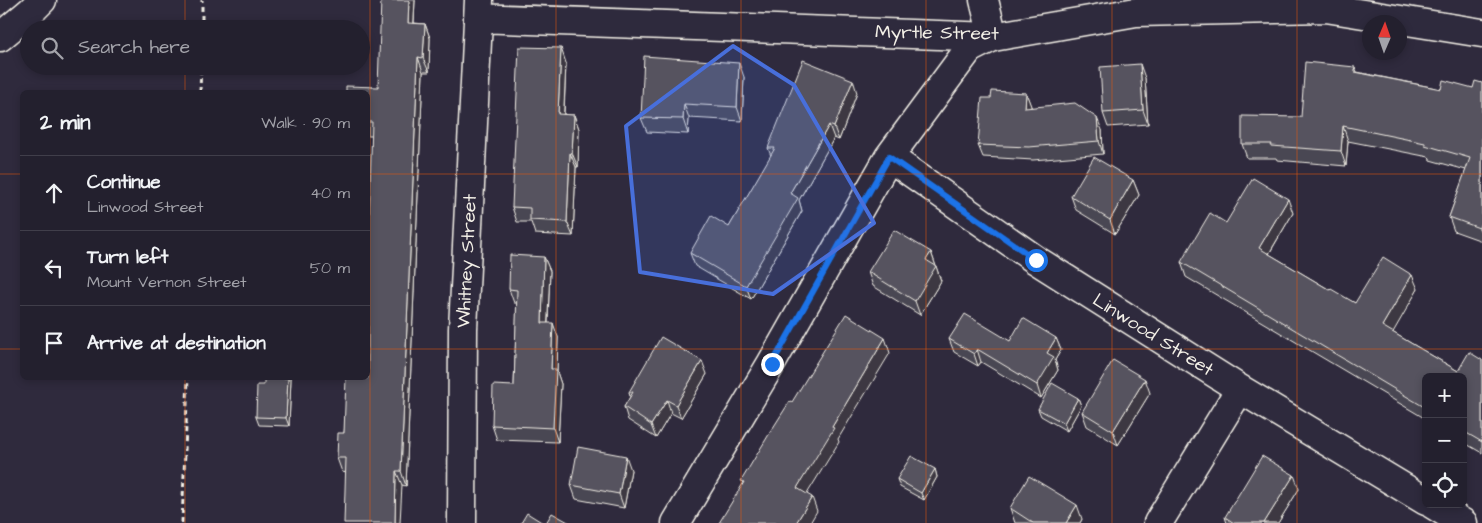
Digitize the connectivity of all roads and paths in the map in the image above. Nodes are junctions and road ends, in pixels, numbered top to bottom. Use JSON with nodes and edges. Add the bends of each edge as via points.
{"nodes":[{"id":1,"x":42,"y":0,"type":"edge"},
{"id":2,"x":202,"y":0,"type":"edge"},
{"id":3,"x":984,"y":0,"type":"edge"},
{"id":4,"x":478,"y":9,"type":"edge"},
{"id":5,"x":20,"y":20,"type":"edge"},
{"id":6,"x":20,"y":20,"type":"edge"},
{"id":7,"x":202,"y":20,"type":"edge"},
{"id":8,"x":1482,"y":33,"type":"edge"},
{"id":9,"x":0,"y":37,"type":"edge"},
{"id":10,"x":993,"y":37,"type":"junction"},
{"id":11,"x":201,"y":75,"type":"edge"},
{"id":12,"x":200,"y":90,"type":"edge"},
{"id":13,"x":889,"y":157,"type":"junction"},
{"id":14,"x":188,"y":380,"type":"edge"},
{"id":15,"x":1240,"y":389,"type":"junction"},
{"id":16,"x":1422,"y":499,"type":"edge"},
{"id":17,"x":1439,"y":508,"type":"edge"},
{"id":18,"x":182,"y":523,"type":"edge"},
{"id":19,"x":462,"y":523,"type":"edge"},
{"id":20,"x":676,"y":523,"type":"edge"},
{"id":21,"x":1158,"y":523,"type":"edge"},
{"id":22,"x":1463,"y":523,"type":"edge"}],
"edges":[{"from":1,"to":6,"type":"street"},
{"from":2,"to":7,"type":"path"},
{"from":3,"to":10,"type":"street"},
{"from":4,"to":10,"type":"street","name":"Myrtle Street"},
{"from":4,"to":19,"type":"street","name":"Whitney Street","via":[[464,329]]},
{"from":5,"to":9,"type":"street"},
{"from":8,"to":10,"type":"street","name":"Myrtle Street","via":[[1326,8],[1136,12]]},
{"from":10,"to":13,"type":"street","via":[[969,49]]},
{"from":11,"to":12,"type":"path"},
{"from":13,"to":15,"type":"street","name":"Linwood Street","via":[[1036,260]]},
{"from":13,"to":20,"type":"street","via":[[772,364]]},
{"from":14,"to":18,"type":"path"},
{"from":15,"to":16,"type":"street","name":"Linwood Street"},
{"from":15,"to":21,"type":"street"},
{"from":17,"to":22,"type":"street"}]}
